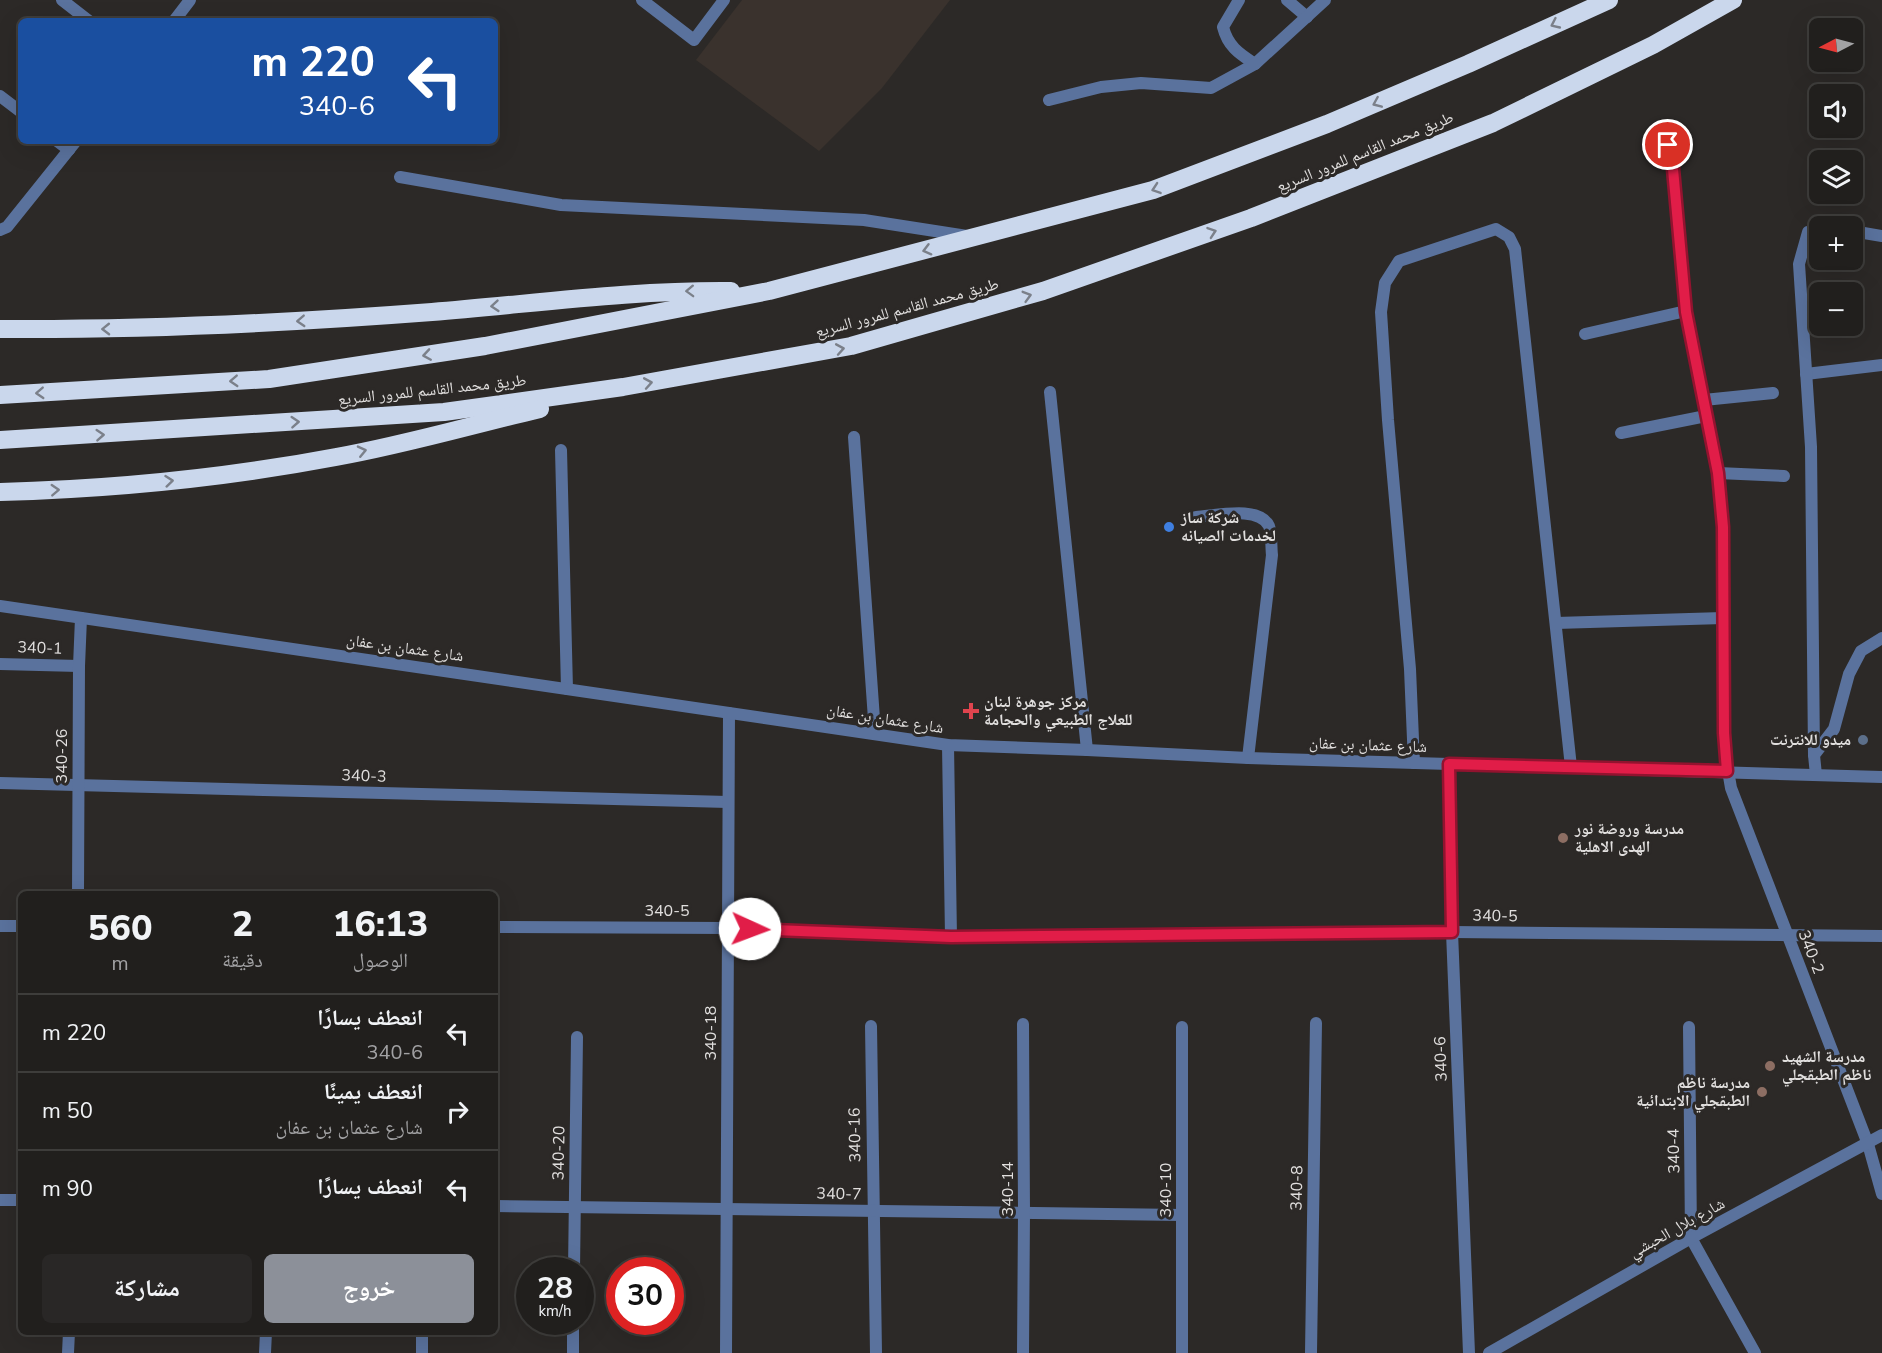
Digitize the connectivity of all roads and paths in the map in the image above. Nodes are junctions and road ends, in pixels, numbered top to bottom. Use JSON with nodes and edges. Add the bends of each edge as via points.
{"nodes":[{"id":1,"x":62,"y":0,"type":"edge"},
{"id":2,"x":189,"y":0,"type":"edge"},
{"id":3,"x":642,"y":0,"type":"edge"},
{"id":4,"x":724,"y":0,"type":"edge"},
{"id":5,"x":1239,"y":0,"type":"edge"},
{"id":6,"x":1287,"y":0,"type":"edge"},
{"id":7,"x":1325,"y":0,"type":"edge"},
{"id":8,"x":1608,"y":0,"type":"edge"},
{"id":9,"x":1733,"y":0,"type":"edge"},
{"id":10,"x":1307,"y":17,"type":"junction"},
{"id":11,"x":85,"y":18,"type":"edge"},
{"id":12,"x":176,"y":18,"type":"edge"},
{"id":13,"x":1256,"y":64,"type":"junction"},
{"id":14,"x":0,"y":96,"type":"edge"},
{"id":15,"x":1049,"y":100,"type":"dead end"},
{"id":16,"x":18,"y":110,"type":"edge"},
{"id":17,"x":1663,"y":132,"type":"dead end"},
{"id":18,"x":72,"y":145,"type":"edge"},
{"id":19,"x":400,"y":177,"type":"dead end"},
{"id":20,"x":0,"y":230,"type":"edge"},
{"id":21,"x":1809,"y":232,"type":"edge"},
{"id":22,"x":1863,"y":233,"type":"edge"},
{"id":23,"x":1882,"y":236,"type":"edge"},
{"id":24,"x":977,"y":237,"type":"junction"},
{"id":25,"x":769,"y":291,"type":"junction"},
{"id":26,"x":1686,"y":312,"type":"junction"},
{"id":27,"x":0,"y":329,"type":"edge"},
{"id":28,"x":1585,"y":334,"type":"dead end"},
{"id":29,"x":1882,"y":365,"type":"edge"},
{"id":30,"x":1806,"y":374,"type":"junction"},
{"id":31,"x":623,"y":387,"type":"junction"},
{"id":32,"x":1050,"y":392,"type":"dead end"},
{"id":33,"x":1773,"y":393,"type":"dead end"},
{"id":34,"x":0,"y":395,"type":"edge"},
{"id":35,"x":1704,"y":400,"type":"junction"},
{"id":36,"x":1706,"y":416,"type":"junction"},
{"id":37,"x":1621,"y":433,"type":"dead end"},
{"id":38,"x":854,"y":437,"type":"dead end"},
{"id":39,"x":0,"y":440,"type":"edge"},
{"id":40,"x":561,"y":450,"type":"dead end"},
{"id":41,"x":1718,"y":473,"type":"junction"},
{"id":42,"x":1784,"y":476,"type":"dead end"},
{"id":43,"x":0,"y":492,"type":"edge"},
{"id":44,"x":1196,"y":517,"type":"dead end"},
{"id":45,"x":0,"y":606,"type":"edge"},
{"id":46,"x":81,"y":618,"type":"junction"},
{"id":47,"x":1723,"y":618,"type":"junction"},
{"id":48,"x":1556,"y":623,"type":"junction"},
{"id":49,"x":1882,"y":638,"type":"edge"},
{"id":50,"x":0,"y":664,"type":"edge"},
{"id":51,"x":79,"y":666,"type":"junction"},
{"id":52,"x":567,"y":689,"type":"junction"},
{"id":53,"x":729,"y":713,"type":"junction"},
{"id":54,"x":875,"y":733,"type":"junction"},
{"id":55,"x":948,"y":745,"type":"junction"},
{"id":56,"x":1087,"y":750,"type":"junction"},
{"id":57,"x":1814,"y":755,"type":"junction"},
{"id":58,"x":1248,"y":758,"type":"junction"},
{"id":59,"x":1414,"y":763,"type":"junction"},
{"id":60,"x":1449,"y":764,"type":"junction"},
{"id":61,"x":1571,"y":767,"type":"junction"},
{"id":62,"x":1727,"y":771,"type":"junction"},
{"id":63,"x":1816,"y":775,"type":"junction"},
{"id":64,"x":1882,"y":777,"type":"edge"},
{"id":65,"x":0,"y":783,"type":"edge"},
{"id":66,"x":79,"y":785,"type":"junction"},
{"id":67,"x":728,"y":802,"type":"junction"},
{"id":68,"x":78,"y":891,"type":"edge"},
{"id":69,"x":0,"y":926,"type":"edge"},
{"id":70,"x":18,"y":926,"type":"edge"},
{"id":71,"x":498,"y":927,"type":"edge"},
{"id":72,"x":728,"y":928,"type":"junction"},
{"id":73,"x":1452,"y":932,"type":"junction"},
{"id":74,"x":1787,"y":935,"type":"junction"},
{"id":75,"x":1882,"y":936,"type":"edge"},
{"id":76,"x":951,"y":937,"type":"junction"},
{"id":77,"x":1316,"y":1023,"type":"dead end"},
{"id":78,"x":1023,"y":1024,"type":"dead end"},
{"id":79,"x":871,"y":1026,"type":"dead end"},
{"id":80,"x":1182,"y":1026,"type":"dead end"},
{"id":81,"x":1689,"y":1027,"type":"dead end"},
{"id":82,"x":577,"y":1037,"type":"dead end"},
{"id":83,"x":1882,"y":1135,"type":"edge"},
{"id":84,"x":1868,"y":1144,"type":"junction"},
{"id":85,"x":1882,"y":1194,"type":"edge"},
{"id":86,"x":0,"y":1200,"type":"edge"},
{"id":87,"x":18,"y":1200,"type":"edge"},
{"id":88,"x":498,"y":1206,"type":"edge"},
{"id":89,"x":575,"y":1207,"type":"junction"},
{"id":90,"x":726,"y":1209,"type":"junction"},
{"id":91,"x":873,"y":1211,"type":"junction"},
{"id":92,"x":1024,"y":1213,"type":"junction"},
{"id":93,"x":1182,"y":1215,"type":"junction"},
{"id":94,"x":1691,"y":1238,"type":"junction"},
{"id":95,"x":574,"y":1257,"type":"edge"},
{"id":96,"x":69,"y":1335,"type":"edge"},
{"id":97,"x":266,"y":1335,"type":"edge"},
{"id":98,"x":422,"y":1335,"type":"edge"},
{"id":99,"x":573,"y":1335,"type":"edge"},
{"id":100,"x":68,"y":1353,"type":"edge"},
{"id":101,"x":264,"y":1353,"type":"edge"},
{"id":102,"x":422,"y":1353,"type":"edge"},
{"id":103,"x":573,"y":1353,"type":"edge"},
{"id":104,"x":726,"y":1353,"type":"edge"},
{"id":105,"x":876,"y":1353,"type":"edge"},
{"id":106,"x":1023,"y":1353,"type":"edge"},
{"id":107,"x":1182,"y":1353,"type":"edge"},
{"id":108,"x":1311,"y":1353,"type":"edge"},
{"id":109,"x":1469,"y":1353,"type":"edge"},
{"id":110,"x":1489,"y":1353,"type":"edge"},
{"id":111,"x":1755,"y":1353,"type":"edge"}],
"edges":[{"from":1,"to":11,"type":"street"},
{"from":2,"to":12,"type":"street"},
{"from":3,"to":4,"type":"street","via":[[694,40]]},
{"from":5,"to":13,"type":"street","via":[[1223,27],[1225,36],[1233,49]]},
{"from":6,"to":10,"type":"street"},
{"from":7,"to":10,"type":"street"},
{"from":8,"to":24,"type":"highway","name":"طريق محمد القاسم للمرور السريع","one_way":true,"via":[[1327,124],[1153,190]]},
{"from":31,"to":9,"type":"highway","name":"طريق محمد القاسم للمرور السريع","one_way":true,"via":[[851,346],[1043,291],[1131,261],[1493,123],[1653,45]]},
{"from":10,"to":13,"type":"street"},
{"from":13,"to":15,"type":"street","via":[[1211,88],[1141,83],[1101,87]]},
{"from":14,"to":16,"type":"street"},
{"from":17,"to":26,"type":"street","name":"340-2","via":[[1672,158]]},
{"from":18,"to":20,"type":"street","via":[[7,227]]},
{"from":19,"to":24,"type":"street","via":[[561,205],[864,220]]},
{"from":21,"to":30,"type":"street","via":[[1799,264]]},
{"from":22,"to":23,"type":"street"},
{"from":24,"to":25,"type":"highway","name":"طريق محمد القاسم للمرور السريع","one_way":true},
{"from":25,"to":27,"type":"highway","one_way":true,"via":[[653,292],[421,313],[223,325]]},
{"from":25,"to":34,"type":"highway","name":"طريق محمد القاسم للمرور السريع","one_way":true,"via":[[485,346],[269,379]]},
{"from":26,"to":28,"type":"street"},
{"from":26,"to":35,"type":"street","name":"340-2"},
{"from":29,"to":30,"type":"street"},
{"from":30,"to":57,"type":"street","via":[[1811,447]]},
{"from":39,"to":31,"type":"highway","name":"طريق محمد القاسم للمرور السريع","one_way":true,"via":[[444,412]]},
{"from":43,"to":31,"type":"highway","one_way":true,"via":[[111,487],[338,457]]},
{"from":32,"to":56,"type":"street"},
{"from":33,"to":35,"type":"street"},
{"from":35,"to":36,"type":"street","name":"340-2"},
{"from":36,"to":37,"type":"street"},
{"from":36,"to":41,"type":"street","name":"340-2"},
{"from":38,"to":54,"type":"street"},
{"from":40,"to":52,"type":"street"},
{"from":41,"to":42,"type":"street"},
{"from":41,"to":47,"type":"street","name":"340-2","via":[[1723,527]]},
{"from":44,"to":58,"type":"street","via":[[1251,513],[1263,518],[1270,527],[1272,555]]},
{"from":45,"to":46,"type":"street","name":"شارع عثمان بن عفان"},
{"from":46,"to":51,"type":"street","name":"340-26"},
{"from":46,"to":52,"type":"street","name":"شارع عثمان بن عفان"},
{"from":47,"to":48,"type":"street"},
{"from":47,"to":62,"type":"street","name":"340-2"},
{"from":48,"to":59,"type":"street","via":[[1515,249],[1509,237],[1496,229],[1399,261],[1385,283],[1381,312]]},
{"from":48,"to":61,"type":"street"},
{"from":49,"to":57,"type":"street","via":[[1861,651],[1849,674],[1834,729]]},
{"from":50,"to":51,"type":"street","name":"340-1"},
{"from":51,"to":66,"type":"street","name":"340-26"},
{"from":52,"to":53,"type":"street","name":"شارع عثمان بن عفان"},
{"from":53,"to":54,"type":"street","name":"شارع عثمان بن عفان"},
{"from":53,"to":67,"type":"street","name":"340-18"},
{"from":54,"to":55,"type":"street","name":"شارع عثمان بن عفان"},
{"from":55,"to":56,"type":"street","name":"شارع عثمان بن عفان"},
{"from":55,"to":76,"type":"street"},
{"from":56,"to":58,"type":"street","name":"شارع عثمان بن عفان"},
{"from":57,"to":63,"type":"street"},
{"from":58,"to":59,"type":"street","name":"شارع عثمان بن عفان"},
{"from":59,"to":60,"type":"street","name":"شارع عثمان بن عفان"},
{"from":60,"to":61,"type":"street","name":"شارع عثمان بن عفان"},
{"from":60,"to":73,"type":"street","name":"340-6"},
{"from":61,"to":62,"type":"street","name":"شارع عثمان بن عفان"},
{"from":62,"to":63,"type":"street","name":"شارع عثمان بن عفان"},
{"from":62,"to":74,"type":"street","name":"340-2"},
{"from":63,"to":64,"type":"street","name":"شارع عثمان بن عفان"},
{"from":65,"to":66,"type":"street","name":"340-3"},
{"from":66,"to":67,"type":"street","name":"340-3"},
{"from":66,"to":68,"type":"street","name":"340-26"},
{"from":67,"to":72,"type":"street","name":"340-18"},
{"from":69,"to":70,"type":"street"},
{"from":71,"to":72,"type":"street","name":"340-5"},
{"from":72,"to":76,"type":"street","name":"340-5"},
{"from":72,"to":90,"type":"street","name":"340-18"},
{"from":73,"to":74,"type":"street","name":"340-5"},
{"from":73,"to":76,"type":"street","name":"340-5"},
{"from":73,"to":109,"type":"street","name":"340-6"},
{"from":74,"to":75,"type":"street","name":"340-5"},
{"from":74,"to":84,"type":"street","name":"340-2"},
{"from":77,"to":108,"type":"street","name":"340-8"},
{"from":78,"to":92,"type":"street","name":"340-14"},
{"from":79,"to":91,"type":"street","name":"340-16"},
{"from":80,"to":93,"type":"street","name":"340-10"},
{"from":81,"to":94,"type":"street","name":"340-4"},
{"from":82,"to":89,"type":"street","name":"340-20"},
{"from":83,"to":84,"type":"street","name":"شارع بلال الحبشي"},
{"from":84,"to":85,"type":"street","name":"340-2"},
{"from":84,"to":94,"type":"street","name":"شارع بلال الحبشي"},
{"from":86,"to":87,"type":"street"},
{"from":88,"to":89,"type":"street","name":"340-7"},
{"from":89,"to":90,"type":"street","name":"340-7"},
{"from":89,"to":95,"type":"street","name":"340-20"},
{"from":90,"to":91,"type":"street","name":"340-7"},
{"from":90,"to":104,"type":"street","name":"340-18"},
{"from":91,"to":92,"type":"street","name":"340-7"},
{"from":91,"to":105,"type":"street","name":"340-16"},
{"from":92,"to":93,"type":"street","name":"340-7"},
{"from":92,"to":106,"type":"street","name":"340-14"},
{"from":93,"to":107,"type":"street","name":"340-10"},
{"from":94,"to":110,"type":"street","name":"شارع بلال الحبشي"},
{"from":94,"to":111,"type":"street"},
{"from":96,"to":100,"type":"street"},
{"from":97,"to":101,"type":"street"},
{"from":98,"to":102,"type":"street"},
{"from":99,"to":103,"type":"street"}]}
